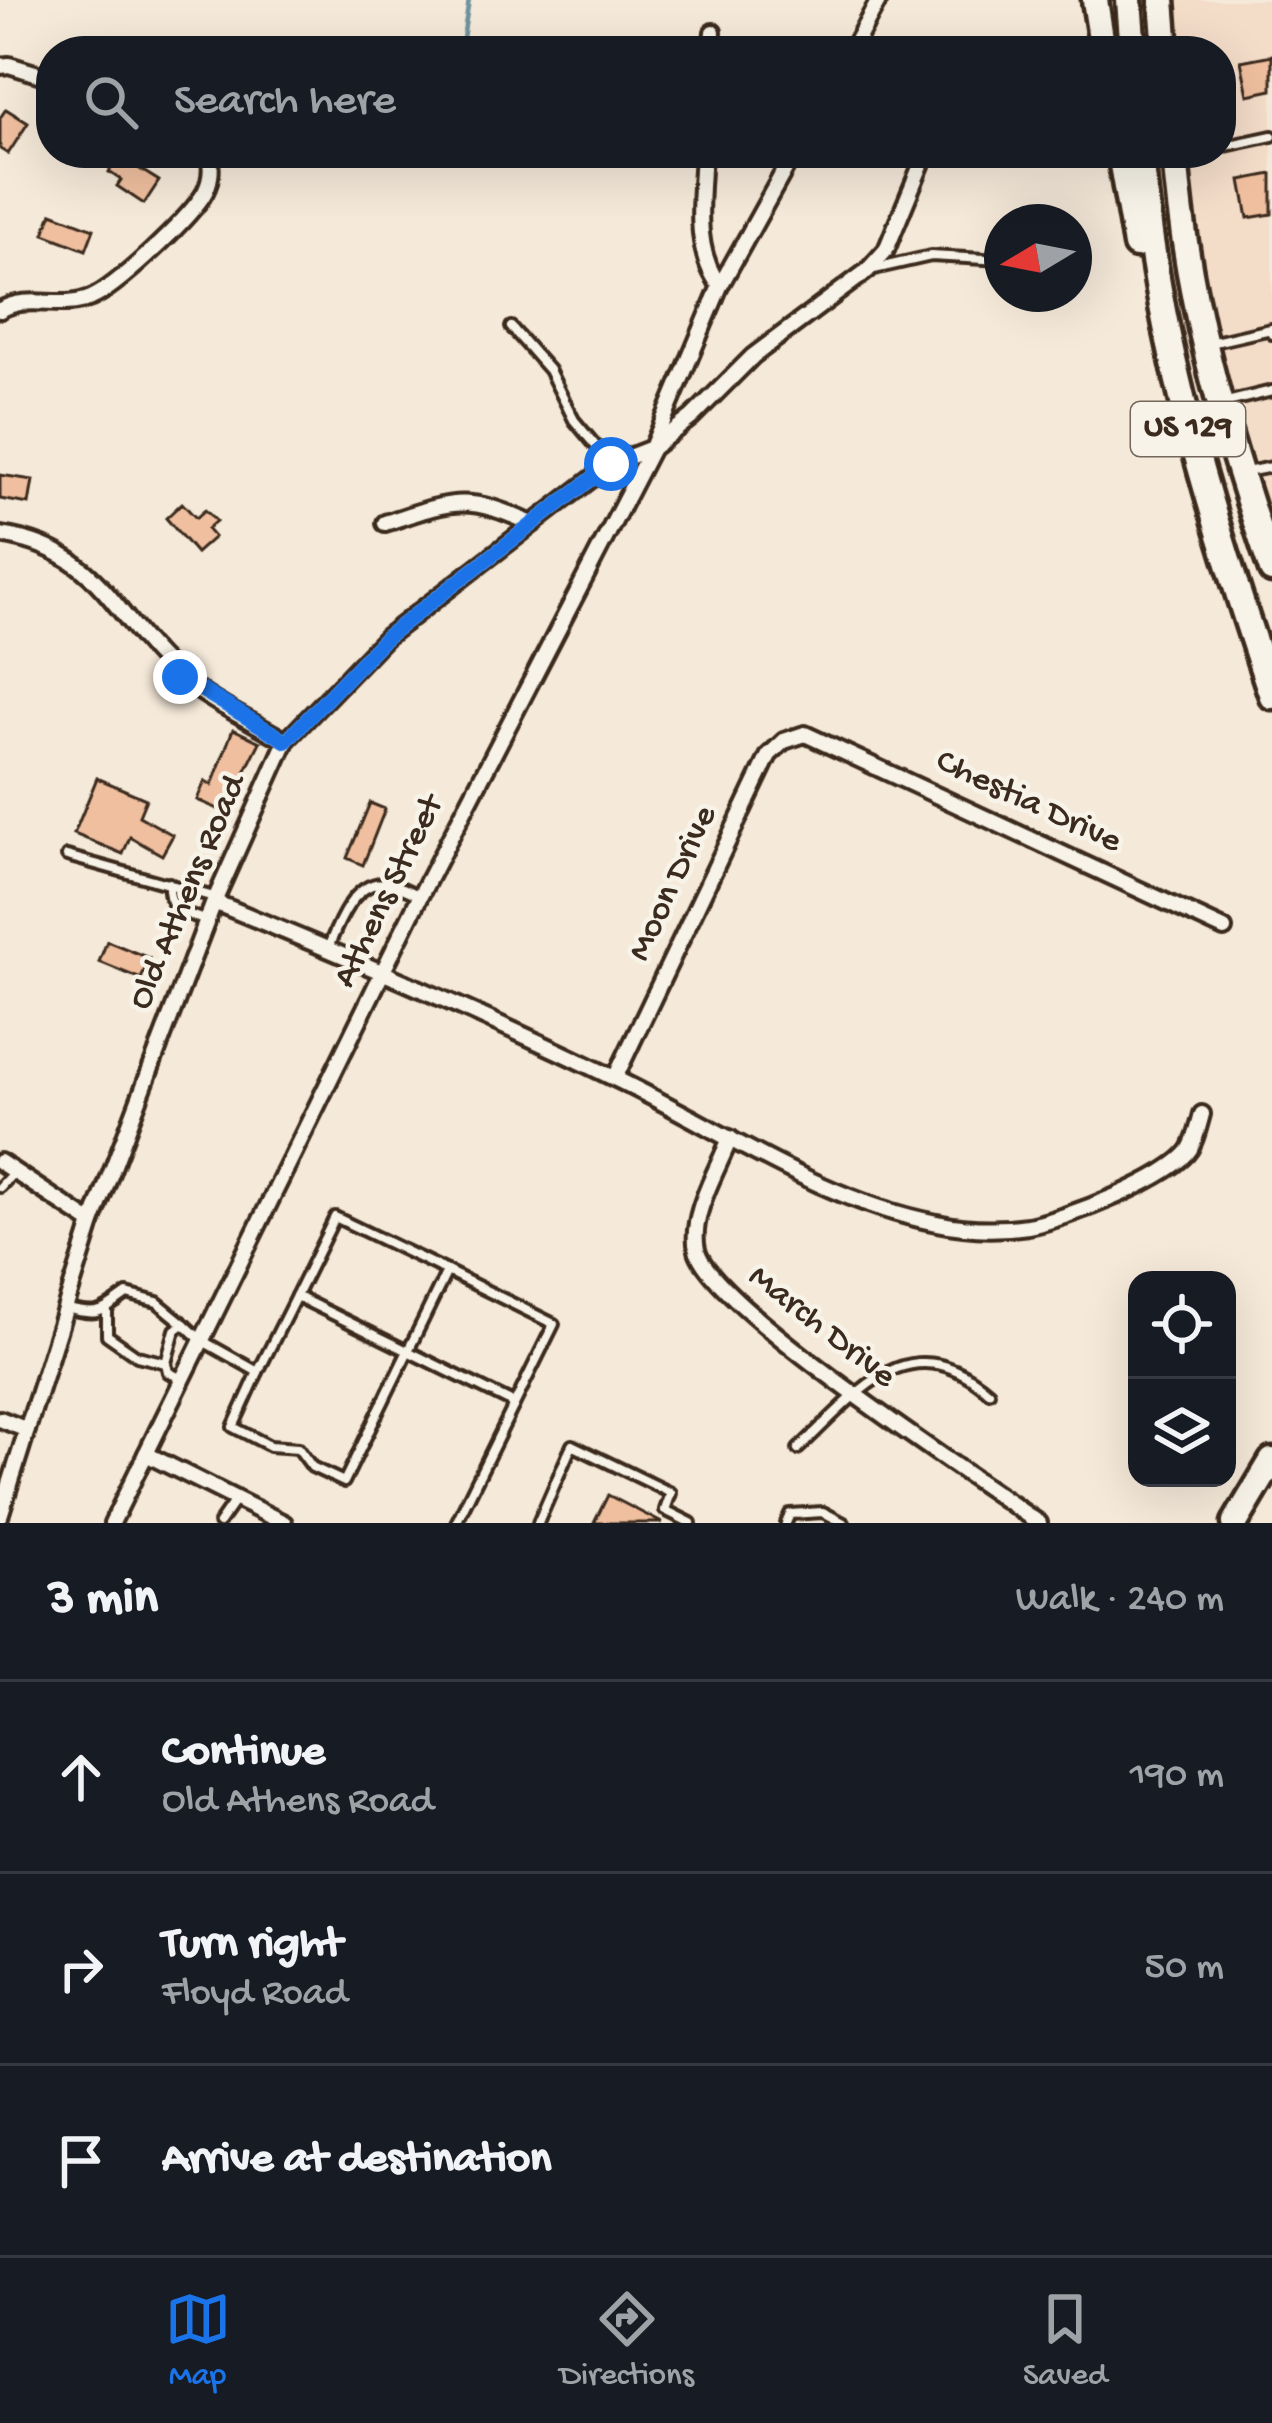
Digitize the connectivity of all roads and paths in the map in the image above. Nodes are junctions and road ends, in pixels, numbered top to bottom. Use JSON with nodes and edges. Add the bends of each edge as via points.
{"nodes":[{"id":1,"x":879,"y":0,"type":"edge"},
{"id":2,"x":1095,"y":0,"type":"edge"},
{"id":3,"x":1129,"y":0,"type":"edge"},
{"id":4,"x":1162,"y":0,"type":"edge"},
{"id":5,"x":713,"y":32,"type":"dead end"},
{"id":6,"x":713,"y":36,"type":"edge"},
{"id":7,"x":859,"y":36,"type":"edge"},
{"id":8,"x":1101,"y":36,"type":"edge"},
{"id":9,"x":1132,"y":36,"type":"edge"},
{"id":10,"x":1165,"y":36,"type":"edge"},
{"id":11,"x":0,"y":66,"type":"edge"},
{"id":12,"x":36,"y":73,"type":"edge"},
{"id":13,"x":1272,"y":136,"type":"edge"},
{"id":14,"x":1236,"y":144,"type":"edge"},
{"id":15,"x":212,"y":168,"type":"edge"},
{"id":16,"x":703,"y":168,"type":"edge"},
{"id":17,"x":786,"y":168,"type":"edge"},
{"id":18,"x":920,"y":168,"type":"edge"},
{"id":19,"x":1123,"y":168,"type":"edge"},
{"id":20,"x":1143,"y":168,"type":"edge"},
{"id":21,"x":1183,"y":168,"type":"edge"},
{"id":22,"x":984,"y":259,"type":"edge"},
{"id":23,"x":867,"y":272,"type":"junction"},
{"id":24,"x":720,"y":286,"type":"junction"},
{"id":25,"x":0,"y":310,"type":"edge"},
{"id":26,"x":511,"y":327,"type":"dead end"},
{"id":27,"x":1272,"y":334,"type":"edge"},
{"id":28,"x":1203,"y":344,"type":"junction"},
{"id":29,"x":1173,"y":367,"type":"junction"},
{"id":30,"x":1272,"y":392,"type":"edge"},
{"id":31,"x":1218,"y":404,"type":"junction"},
{"id":32,"x":652,"y":448,"type":"junction"},
{"id":33,"x":611,"y":464,"type":"junction"},
{"id":34,"x":1272,"y":467,"type":"edge"},
{"id":35,"x":1239,"y":474,"type":"junction"},
{"id":36,"x":385,"y":523,"type":"dead end"},
{"id":37,"x":532,"y":524,"type":"junction"},
{"id":38,"x":0,"y":535,"type":"edge"},
{"id":39,"x":1272,"y":570,"type":"edge"},
{"id":40,"x":1272,"y":696,"type":"edge"},
{"id":41,"x":805,"y":734,"type":"joint"},
{"id":42,"x":286,"y":741,"type":"junction"},
{"id":43,"x":67,"y":856,"type":"dead end"},
{"id":44,"x":169,"y":884,"type":"junction"},
{"id":45,"x":420,"y":896,"type":"junction"},
{"id":46,"x":215,"y":900,"type":"junction"},
{"id":47,"x":206,"y":921,"type":"junction"},
{"id":48,"x":1223,"y":929,"type":"dead end"},
{"id":49,"x":328,"y":949,"type":"junction"},
{"id":50,"x":384,"y":972,"type":"junction"},
{"id":51,"x":615,"y":1078,"type":"junction"},
{"id":52,"x":1202,"y":1114,"type":"dead end"},
{"id":53,"x":730,"y":1138,"type":"junction"},
{"id":54,"x":0,"y":1162,"type":"edge"},
{"id":55,"x":14,"y":1172,"type":"junction"},
{"id":56,"x":0,"y":1187,"type":"edge"},
{"id":57,"x":92,"y":1223,"type":"junction"},
{"id":58,"x":446,"y":1271,"type":"junction"},
{"id":59,"x":296,"y":1295,"type":"junction"},
{"id":60,"x":65,"y":1308,"type":"junction"},
{"id":61,"x":107,"y":1312,"type":"junction"},
{"id":62,"x":184,"y":1324,"type":"junction"},
{"id":63,"x":201,"y":1340,"type":"junction"},
{"id":64,"x":407,"y":1350,"type":"junction"},
{"id":65,"x":166,"y":1363,"type":"junction"},
{"id":66,"x":258,"y":1372,"type":"junction"},
{"id":67,"x":182,"y":1379,"type":"junction"},
{"id":68,"x":989,"y":1392,"type":"dead end"},
{"id":69,"x":856,"y":1395,"type":"junction"},
{"id":70,"x":513,"y":1407,"type":"junction"},
{"id":71,"x":0,"y":1419,"type":"edge"},
{"id":72,"x":27,"y":1430,"type":"junction"},
{"id":73,"x":798,"y":1449,"type":"dead end"},
{"id":74,"x":146,"y":1454,"type":"junction"},
{"id":75,"x":1272,"y":1461,"type":"edge"},
{"id":76,"x":236,"y":1499,"type":"junction"},
{"id":77,"x":0,"y":1516,"type":"edge"},
{"id":78,"x":112,"y":1523,"type":"edge"},
{"id":79,"x":219,"y":1523,"type":"edge"},
{"id":80,"x":284,"y":1523,"type":"edge"},
{"id":81,"x":456,"y":1523,"type":"edge"},
{"id":82,"x":538,"y":1523,"type":"edge"},
{"id":83,"x":691,"y":1523,"type":"edge"},
{"id":84,"x":786,"y":1523,"type":"edge"},
{"id":85,"x":844,"y":1523,"type":"edge"},
{"id":86,"x":1039,"y":1523,"type":"edge"},
{"id":87,"x":1235,"y":1523,"type":"edge"}],
"edges":[{"from":1,"to":7,"type":"street"},
{"from":2,"to":8,"type":"highway"},
{"from":3,"to":9,"type":"highway"},
{"from":4,"to":10,"type":"highway"},
{"from":5,"to":6,"type":"street"},
{"from":11,"to":12,"type":"street"},
{"from":13,"to":14,"type":"lane"},
{"from":15,"to":25,"type":"street","via":[[203,196],[95,296]]},
{"from":16,"to":24,"type":"street","via":[[703,250]]},
{"from":17,"to":24,"type":"street"},
{"from":18,"to":23,"type":"street","via":[[886,250]]},
{"from":19,"to":29,"type":"highway","via":[[1148,310]]},
{"from":20,"to":29,"type":"highway","number":"US 129"},
{"from":21,"to":28,"type":"highway","number":"US 129"},
{"from":22,"to":23,"type":"lane","via":[[931,256]]},
{"from":23,"to":32,"type":"street","name":"Athens Street","via":[[753,356]]},
{"from":24,"to":32,"type":"street"},
{"from":26,"to":33,"type":"lane"},
{"from":27,"to":28,"type":"lane","via":[[1271,328]]},
{"from":28,"to":31,"type":"highway","number":"US 129"},
{"from":29,"to":40,"type":"highway","number":"US 129"},
{"from":30,"to":31,"type":"lane"},
{"from":31,"to":35,"type":"highway","number":"US 129"},
{"from":32,"to":33,"type":"street","name":"Old Athens Road"},
{"from":32,"to":45,"type":"street","name":"Athens Street"},
{"from":33,"to":37,"type":"street","name":"Old Athens Road"},
{"from":34,"to":35,"type":"lane"},
{"from":35,"to":39,"type":"highway","number":"US 129"},
{"from":36,"to":37,"type":"street","via":[[466,501]]},
{"from":37,"to":42,"type":"street","name":"Old Athens Road","via":[[386,637]]},
{"from":38,"to":42,"type":"street","via":[[73,558],[180,677]]},
{"from":41,"to":48,"type":"street","name":"Chestia Drive"},
{"from":41,"to":51,"type":"street","name":"Moon Drive","via":[[769,755]]},
{"from":42,"to":46,"type":"street","name":"Old Athens Road"},
{"from":43,"to":44,"type":"lane"},
{"from":44,"to":46,"type":"lane"},
{"from":44,"to":47,"type":"lane","via":[[174,908]]},
{"from":45,"to":49,"type":"lane","via":[[374,884],[344,910]]},
{"from":45,"to":50,"type":"street","name":"Athens Street"},
{"from":46,"to":47,"type":"street","name":"Old Athens Road"},
{"from":46,"to":49,"type":"street"},
{"from":47,"to":57,"type":"street","name":"Old Athens Road"},
{"from":49,"to":50,"type":"street"},
{"from":50,"to":51,"type":"street"},
{"from":50,"to":63,"type":"street","name":"Athens Street"},
{"from":51,"to":53,"type":"street"},
{"from":52,"to":53,"type":"street","via":[[1190,1149],[1169,1169],[1030,1226],[943,1225],[866,1203]]},
{"from":53,"to":69,"type":"street","name":"March Drive","via":[[696,1224],[704,1268]]},
{"from":54,"to":55,"type":"street"},
{"from":55,"to":56,"type":"lane"},
{"from":55,"to":57,"type":"street"},
{"from":57,"to":60,"type":"street","name":"Old Athens Road"},
{"from":58,"to":59,"type":"lane","via":[[335,1217]]},
{"from":58,"to":64,"type":"lane"},
{"from":58,"to":70,"type":"lane","via":[[554,1324]]},
{"from":59,"to":64,"type":"lane"},
{"from":59,"to":66,"type":"lane"},
{"from":60,"to":61,"type":"lane"},
{"from":60,"to":72,"type":"street","name":"Old Athens Road"},
{"from":61,"to":62,"type":"lane","via":[[127,1294],[157,1302]]},
{"from":61,"to":65,"type":"lane","via":[[107,1335],[136,1356]]},
{"from":62,"to":63,"type":"lane"},
{"from":62,"to":65,"type":"lane"},
{"from":63,"to":66,"type":"lane"},
{"from":63,"to":67,"type":"street","name":"Athens Street"},
{"from":64,"to":66,"type":"lane","via":[[344,1482],[312,1467],[298,1448],[270,1446],[233,1426]]},
{"from":64,"to":70,"type":"lane"},
{"from":65,"to":67,"type":"lane"},
{"from":67,"to":74,"type":"street","name":"Athens Street"},
{"from":68,"to":69,"type":"lane","via":[[966,1372],[913,1361]]},
{"from":69,"to":73,"type":"lane"},
{"from":69,"to":86,"type":"street","name":"March Drive"},
{"from":70,"to":81,"type":"lane"},
{"from":71,"to":72,"type":"street"},
{"from":72,"to":77,"type":"street","name":"Old Athens Road"},
{"from":74,"to":76,"type":"street"},
{"from":74,"to":78,"type":"street","name":"Athens Street"},
{"from":75,"to":87,"type":"highway"},
{"from":76,"to":79,"type":"lane"},
{"from":76,"to":80,"type":"street"},
{"from":82,"to":83,"type":"lane","via":[[572,1444],[671,1493],[665,1510]]},
{"from":84,"to":85,"type":"lane","via":[[790,1514],[823,1512]]}]}
